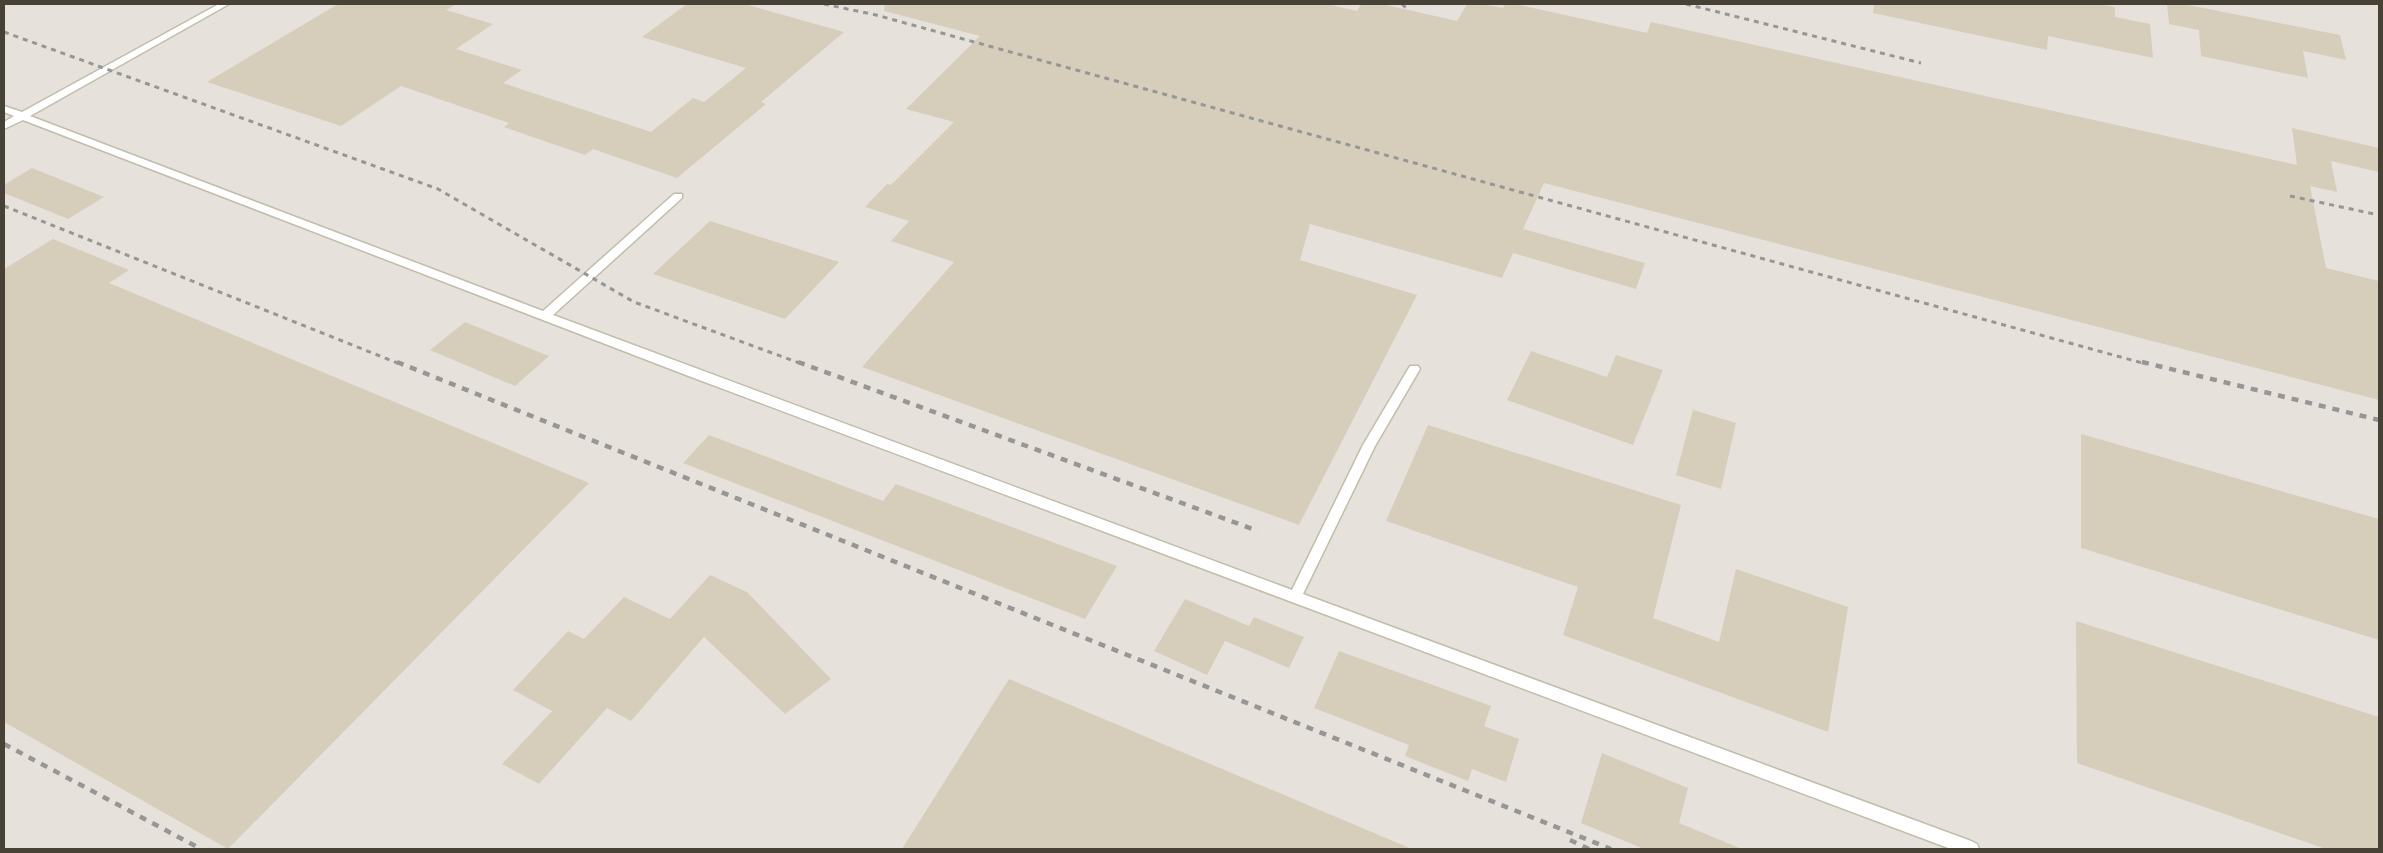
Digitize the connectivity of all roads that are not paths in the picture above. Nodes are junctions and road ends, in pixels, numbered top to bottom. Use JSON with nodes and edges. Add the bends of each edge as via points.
{"nodes":[{"id":1,"x":225,"y":4,"type":"edge"},
{"id":2,"x":4,"y":109,"type":"edge"},
{"id":3,"x":22,"y":116,"type":"junction"},
{"id":4,"x":4,"y":126,"type":"edge"},
{"id":5,"x":678,"y":196,"type":"dead end"},
{"id":6,"x":545,"y":316,"type":"junction"},
{"id":7,"x":1414,"y":370,"type":"dead end"},
{"id":8,"x":1295,"y":597,"type":"junction"},
{"id":9,"x":1970,"y":849,"type":"edge"}],
"edges":[{"from":1,"to":3,"type":"lane"},
{"from":2,"to":3,"type":"lane"},
{"from":3,"to":4,"type":"lane"},
{"from":3,"to":6,"type":"lane"},
{"from":5,"to":6,"type":"lane"},
{"from":6,"to":8,"type":"lane"},
{"from":7,"to":8,"type":"lane","via":[[1369,445]]},
{"from":8,"to":9,"type":"lane"}]}
